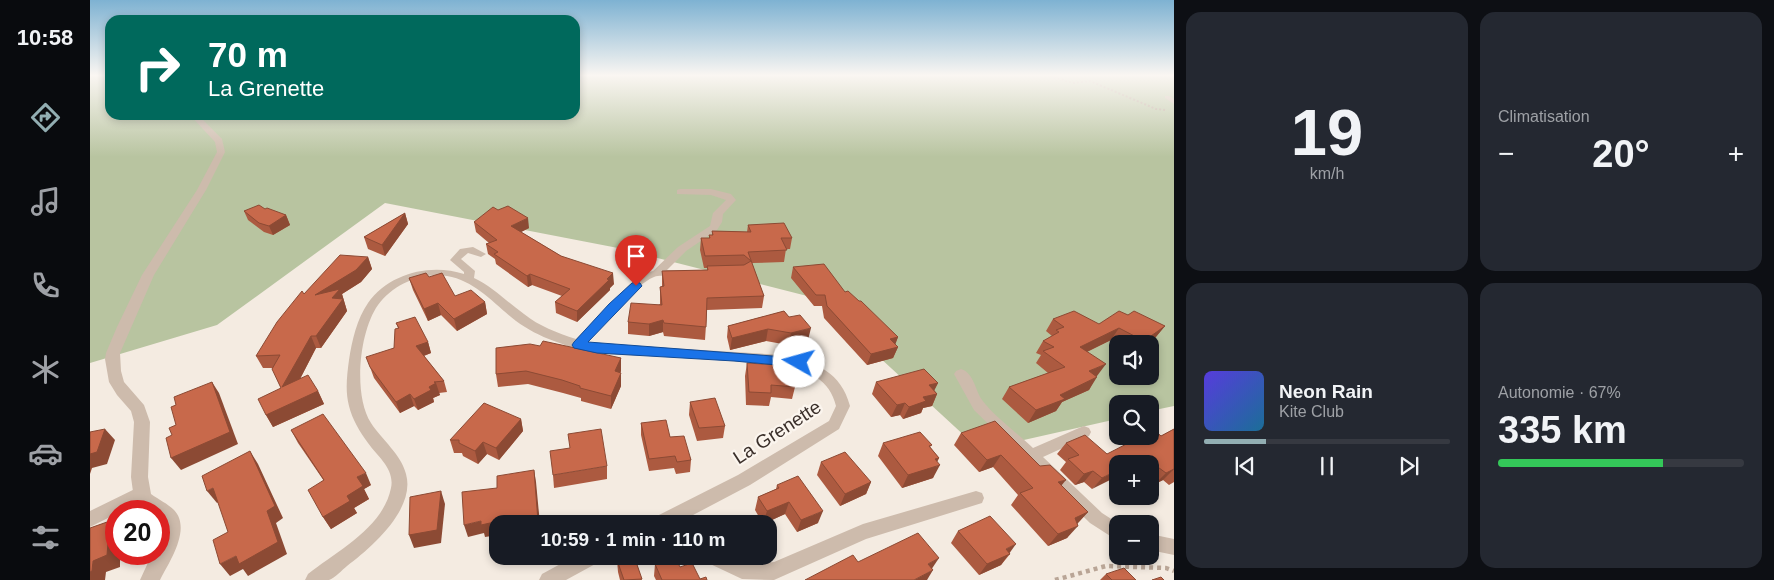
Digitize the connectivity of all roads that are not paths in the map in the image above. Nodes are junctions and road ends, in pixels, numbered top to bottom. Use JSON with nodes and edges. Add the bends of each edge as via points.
{"nodes":[{"id":1,"x":199,"y":120,"type":"edge"},
{"id":2,"x":680,"y":192,"type":"dead end"},
{"id":3,"x":481,"y":254,"type":"dead end"},
{"id":4,"x":687,"y":273,"type":"edge"},
{"id":5,"x":657,"y":274,"type":"junction"},
{"id":6,"x":468,"y":278,"type":"junction"},
{"id":7,"x":578,"y":345,"type":"junction"},
{"id":8,"x":961,"y":374,"type":"dead end"},
{"id":9,"x":1084,"y":432,"type":"dead end"},
{"id":10,"x":1032,"y":456,"type":"junction"},
{"id":11,"x":141,"y":493,"type":"junction"},
{"id":12,"x":976,"y":498,"type":"dead end"},
{"id":13,"x":677,"y":515,"type":"edge"},
{"id":14,"x":90,"y":519,"type":"edge"},
{"id":15,"x":1109,"y":527,"type":"edge"},
{"id":16,"x":1159,"y":544,"type":"edge"},
{"id":17,"x":1174,"y":547,"type":"edge"},
{"id":18,"x":576,"y":565,"type":"edge"},
{"id":19,"x":731,"y":565,"type":"edge"},
{"id":20,"x":150,"y":580,"type":"edge"},
{"id":21,"x":314,"y":580,"type":"edge"},
{"id":22,"x":548,"y":580,"type":"edge"}],
"edges":[{"from":1,"to":11,"type":"street","via":[[219,141],[221,152],[143,283],[113,353],[112,372],[125,395],[138,408],[141,419],[144,442],[139,475]]},
{"from":2,"to":5,"type":"lane","via":[[717,193],[728,196],[730,200],[718,213],[714,228],[682,249]]},
{"from":3,"to":6,"type":"lane","name":"La Grenette","via":[[466,249],[455,260],[470,271]]},
{"from":4,"to":5,"type":"lane"},
{"from":5,"to":7,"type":"lane","via":[[644,278]]},
{"from":6,"to":7,"type":"lane","name":"La Grenette","via":[[529,324]]},
{"from":6,"to":21,"type":"lane","name":"La Grenette","via":[[440,272],[414,276],[387,290],[368,313],[354,373],[356,404],[369,431],[392,460],[400,476],[400,486],[392,506],[375,530]]},
{"from":7,"to":13,"type":"lane","name":"La Grenette","via":[[799,362],[819,372],[838,389],[843,406],[834,425],[744,480]]},
{"from":8,"to":10,"type":"lane","via":[[969,382],[972,397]]},
{"from":9,"to":10,"type":"lane"},
{"from":10,"to":15,"type":"lane"},
{"from":11,"to":14,"type":"lane"},
{"from":11,"to":20,"type":"street","via":[[148,504],[171,522],[169,540]]},
{"from":12,"to":19,"type":"lane","via":[[862,533],[774,570],[747,573]]},
{"from":16,"to":17,"type":"lane"},
{"from":18,"to":22,"type":"lane"}]}
